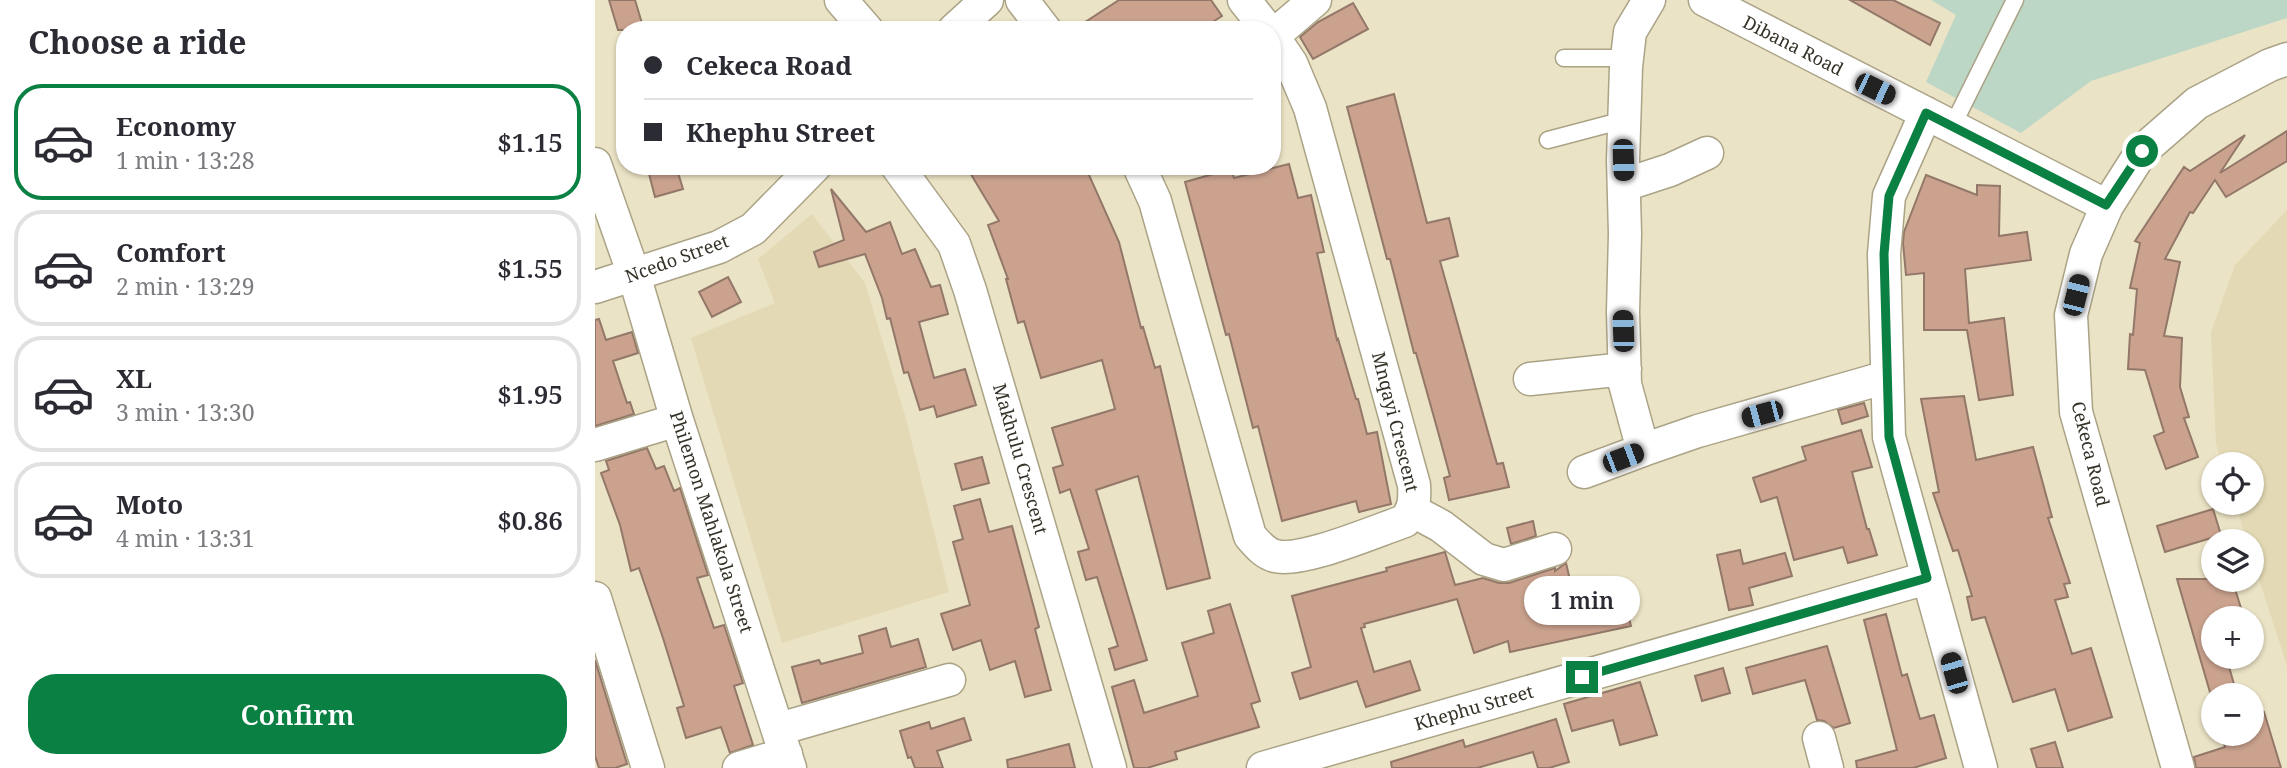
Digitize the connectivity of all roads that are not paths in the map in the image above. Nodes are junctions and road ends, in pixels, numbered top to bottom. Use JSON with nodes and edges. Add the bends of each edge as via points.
{"nodes":[{"id":1,"x":841,"y":0,"type":"edge"},
{"id":2,"x":987,"y":0,"type":"edge"},
{"id":3,"x":1022,"y":0,"type":"edge"},
{"id":4,"x":1244,"y":0,"type":"edge"},
{"id":5,"x":1315,"y":0,"type":"edge"},
{"id":6,"x":1649,"y":0,"type":"edge"},
{"id":7,"x":1705,"y":0,"type":"edge"},
{"id":8,"x":2015,"y":0,"type":"edge"},
{"id":9,"x":859,"y":21,"type":"edge"},
{"id":10,"x":964,"y":21,"type":"edge"},
{"id":11,"x":1038,"y":21,"type":"edge"},
{"id":12,"x":1261,"y":21,"type":"edge"},
{"id":13,"x":1281,"y":29,"type":"edge"},
{"id":14,"x":1281,"y":49,"type":"edge"},
{"id":15,"x":1564,"y":58,"type":"dead end"},
{"id":16,"x":1627,"y":58,"type":"junction"},
{"id":17,"x":2287,"y":59,"type":"edge"},
{"id":18,"x":1624,"y":120,"type":"junction"},
{"id":19,"x":1939,"y":120,"type":"junction"},
{"id":20,"x":1548,"y":140,"type":"dead end"},
{"id":21,"x":1707,"y":153,"type":"dead end"},
{"id":22,"x":595,"y":164,"type":"edge"},
{"id":23,"x":806,"y":175,"type":"edge"},
{"id":24,"x":904,"y":175,"type":"edge"},
{"id":25,"x":1143,"y":175,"type":"edge"},
{"id":26,"x":1624,"y":185,"type":"junction"},
{"id":27,"x":2106,"y":205,"type":"junction"},
{"id":28,"x":634,"y":275,"type":"junction"},
{"id":29,"x":595,"y":287,"type":"edge"},
{"id":30,"x":1625,"y":369,"type":"junction"},
{"id":31,"x":1887,"y":377,"type":"junction"},
{"id":32,"x":1529,"y":379,"type":"dead end"},
{"id":33,"x":677,"y":420,"type":"junction"},
{"id":34,"x":595,"y":445,"type":"edge"},
{"id":35,"x":1643,"y":450,"type":"junction"},
{"id":36,"x":1584,"y":472,"type":"dead end"},
{"id":37,"x":1413,"y":512,"type":"junction"},
{"id":38,"x":1555,"y":549,"type":"dead end"},
{"id":39,"x":1927,"y":578,"type":"junction"},
{"id":40,"x":595,"y":598,"type":"edge"},
{"id":41,"x":949,"y":680,"type":"dead end"},
{"id":42,"x":785,"y":750,"type":"edge"},
{"id":43,"x":648,"y":768,"type":"edge"},
{"id":44,"x":739,"y":768,"type":"edge"},
{"id":45,"x":1110,"y":768,"type":"edge"},
{"id":46,"x":1263,"y":768,"type":"edge"},
{"id":47,"x":1981,"y":768,"type":"edge"},
{"id":48,"x":2178,"y":768,"type":"edge"}],
"edges":[{"from":1,"to":9,"type":"street"},
{"from":2,"to":10,"type":"street"},
{"from":3,"to":11,"type":"street"},
{"from":4,"to":12,"type":"street"},
{"from":5,"to":13,"type":"street"},
{"from":6,"to":16,"type":"street","via":[[1630,32]]},
{"from":7,"to":19,"type":"street","name":"Dibana Road"},
{"from":8,"to":19,"type":"lane"},
{"from":14,"to":37,"type":"street","name":"Mnqayi Crescent","via":[[1310,108],[1414,485]]},
{"from":15,"to":16,"type":"lane"},
{"from":16,"to":18,"type":"street"},
{"from":17,"to":27,"type":"street","name":"Cekeca Road","via":[[2197,103],[2142,151]]},
{"from":18,"to":20,"type":"lane"},
{"from":18,"to":26,"type":"street"},
{"from":19,"to":27,"type":"street","name":"Dibana Road"},
{"from":19,"to":31,"type":"street","via":[[1889,196],[1884,254]]},
{"from":21,"to":26,"type":"street"},
{"from":22,"to":28,"type":"street","name":"Philemon Mahlakola Street"},
{"from":23,"to":28,"type":"street","name":"Ncedo Street","via":[[753,229],[719,247]]},
{"from":24,"to":45,"type":"street","name":"Makhulu Crescent","via":[[954,244]]},
{"from":25,"to":37,"type":"street","name":"Mnqayi Crescent","via":[[1155,201],[1250,536],[1275,556],[1297,557],[1405,521]]},
{"from":26,"to":30,"type":"street"},
{"from":27,"to":48,"type":"street","name":"Cekeca Road","via":[[2086,254],[2071,315],[2076,412]]},
{"from":28,"to":29,"type":"street","name":"Ncedo Street"},
{"from":28,"to":33,"type":"street","name":"Philemon Mahlakola Street"},
{"from":30,"to":32,"type":"street"},
{"from":30,"to":35,"type":"street"},
{"from":31,"to":35,"type":"street"},
{"from":31,"to":39,"type":"street","via":[[1889,437]]},
{"from":33,"to":34,"type":"street"},
{"from":33,"to":42,"type":"street","name":"Philemon Mahlakola Street"},
{"from":35,"to":36,"type":"street"},
{"from":37,"to":38,"type":"street","via":[[1441,526],[1483,559],[1504,565]]},
{"from":39,"to":46,"type":"street","name":"Khephu Street"},
{"from":39,"to":47,"type":"street"},
{"from":40,"to":43,"type":"street"},
{"from":41,"to":42,"type":"street"},
{"from":42,"to":44,"type":"street"}]}
